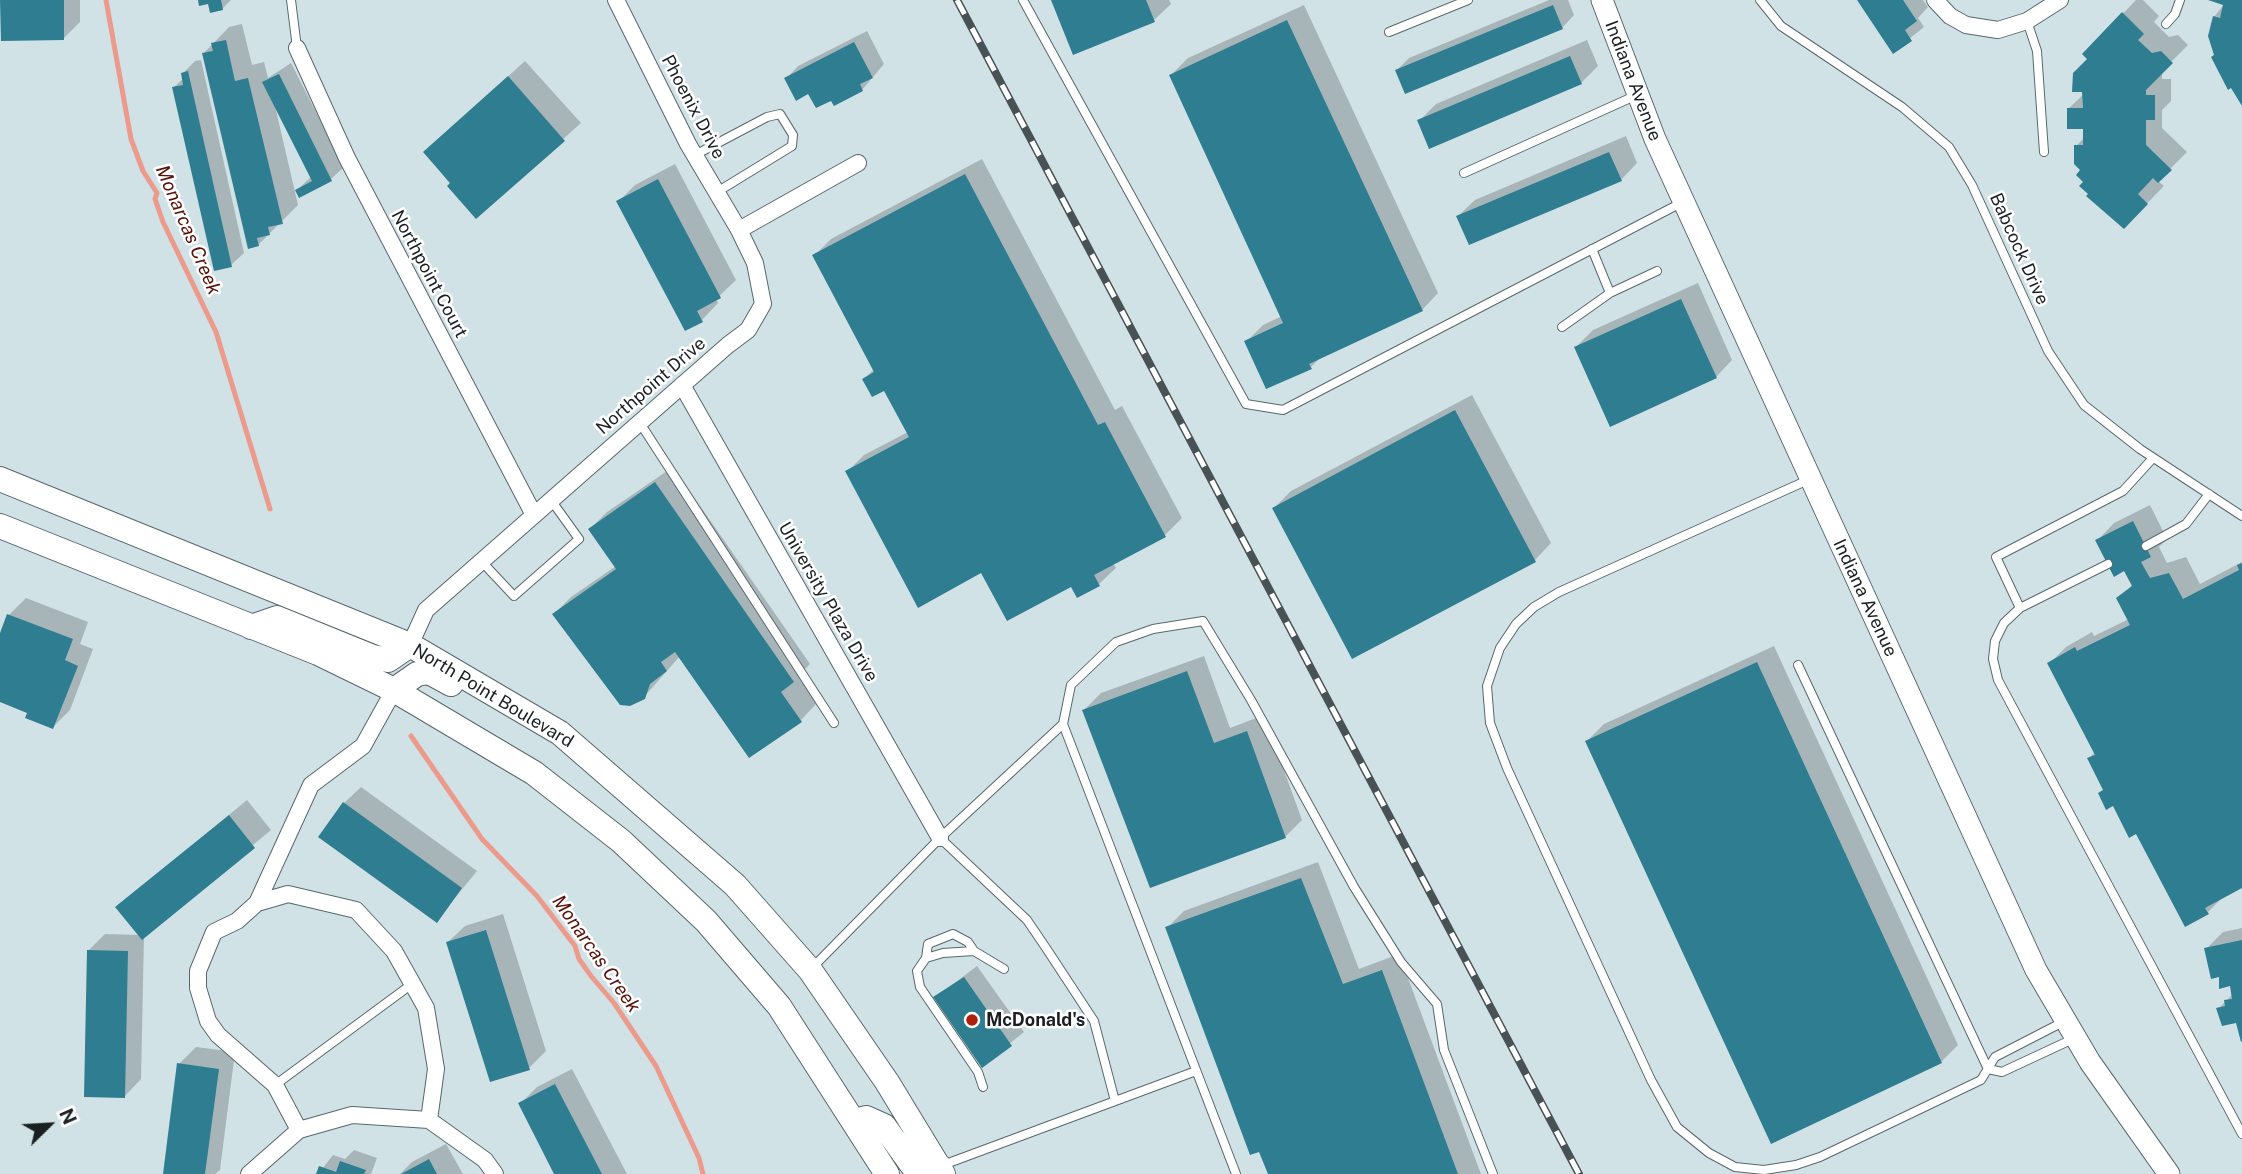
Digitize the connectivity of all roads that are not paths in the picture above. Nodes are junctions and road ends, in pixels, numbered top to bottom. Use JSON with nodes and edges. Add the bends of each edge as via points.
{"nodes":[{"id":1,"x":290,"y":0,"type":"edge"},
{"id":2,"x":616,"y":0,"type":"edge"},
{"id":3,"x":1023,"y":0,"type":"edge"},
{"id":4,"x":1468,"y":0,"type":"edge"},
{"id":5,"x":1602,"y":0,"type":"edge"},
{"id":6,"x":1760,"y":0,"type":"edge"},
{"id":7,"x":1935,"y":0,"type":"edge"},
{"id":8,"x":2060,"y":0,"type":"edge"},
{"id":9,"x":2180,"y":0,"type":"edge"},
{"id":10,"x":2027,"y":21,"type":"junction"},
{"id":11,"x":2166,"y":24,"type":"dead end"},
{"id":12,"x":1389,"y":32,"type":"dead end"},
{"id":13,"x":297,"y":48,"type":"joint"},
{"id":14,"x":1637,"y":95,"type":"junction"},
{"id":15,"x":2044,"y":152,"type":"dead end"},
{"id":16,"x":695,"y":155,"type":"junction"},
{"id":17,"x":858,"y":163,"type":"dead end"},
{"id":18,"x":1464,"y":173,"type":"dead end"},
{"id":19,"x":717,"y":192,"type":"junction"},
{"id":20,"x":1684,"y":201,"type":"junction"},
{"id":21,"x":739,"y":230,"type":"junction"},
{"id":22,"x":1592,"y":249,"type":"junction"},
{"id":23,"x":1657,"y":271,"type":"dead end"},
{"id":24,"x":1610,"y":293,"type":"junction"},
{"id":25,"x":1562,"y":327,"type":"dead end"},
{"id":26,"x":682,"y":385,"type":"junction"},
{"id":27,"x":639,"y":423,"type":"junction"},
{"id":28,"x":2153,"y":458,"type":"junction"},
{"id":29,"x":0,"y":479,"type":"edge"},
{"id":30,"x":1811,"y":479,"type":"junction"},
{"id":31,"x":2208,"y":494,"type":"junction"},
{"id":32,"x":551,"y":500,"type":"junction"},
{"id":33,"x":534,"y":514,"type":"junction"},
{"id":34,"x":2242,"y":516,"type":"edge"},
{"id":35,"x":0,"y":526,"type":"edge"},
{"id":36,"x":2146,"y":546,"type":"dead end"},
{"id":37,"x":483,"y":563,"type":"junction"},
{"id":38,"x":2108,"y":564,"type":"dead end"},
{"id":39,"x":2020,"y":608,"type":"junction"},
{"id":40,"x":251,"y":627,"type":"junction"},
{"id":41,"x":410,"y":645,"type":"junction"},
{"id":42,"x":1798,"y":665,"type":"dead end"},
{"id":43,"x":394,"y":690,"type":"junction"},
{"id":44,"x":834,"y":723,"type":"dead end"},
{"id":45,"x":1063,"y":724,"type":"junction"},
{"id":46,"x":579,"y":749,"type":"junction"},
{"id":47,"x":940,"y":838,"type":"junction"},
{"id":48,"x":257,"y":903,"type":"junction"},
{"id":49,"x":974,"y":951,"type":"junction"},
{"id":50,"x":926,"y":958,"type":"junction"},
{"id":51,"x":1004,"y":969,"type":"dead end"},
{"id":52,"x":810,"y":970,"type":"junction"},
{"id":53,"x":412,"y":984,"type":"junction"},
{"id":54,"x":2071,"y":1029,"type":"junction"},
{"id":55,"x":1988,"y":1069,"type":"junction"},
{"id":56,"x":1196,"y":1071,"type":"junction"},
{"id":57,"x":275,"y":1085,"type":"junction"},
{"id":58,"x":983,"y":1087,"type":"dead end"},
{"id":59,"x":1115,"y":1101,"type":"junction"},
{"id":60,"x":2242,"y":1111,"type":"edge"},
{"id":61,"x":2231,"y":1115,"type":"junction"},
{"id":62,"x":429,"y":1121,"type":"junction"},
{"id":63,"x":855,"y":1121,"type":"junction"},
{"id":64,"x":299,"y":1130,"type":"junction"},
{"id":65,"x":2242,"y":1135,"type":"edge"},
{"id":66,"x":941,"y":1170,"type":"edge"},
{"id":67,"x":249,"y":1174,"type":"edge"},
{"id":68,"x":495,"y":1174,"type":"edge"},
{"id":69,"x":887,"y":1174,"type":"edge"},
{"id":70,"x":1236,"y":1174,"type":"edge"},
{"id":71,"x":1493,"y":1174,"type":"edge"},
{"id":72,"x":2169,"y":1174,"type":"edge"}],
"edges":[{"from":1,"to":13,"type":"lane"},
{"from":2,"to":16,"type":"street","name":"Phoenix Drive"},
{"from":3,"to":22,"type":"lane","via":[[1246,404],[1283,410]]},
{"from":4,"to":12,"type":"lane"},
{"from":5,"to":14,"type":"main road","name":"Indiana Avenue"},
{"from":6,"to":28,"type":"lane","name":"Babcock Drive","via":[[1781,26],[1902,107],[1949,148],[1972,185],[2048,351],[2084,405]]},
{"from":7,"to":10,"type":"street","via":[[1950,16],[1975,27],[1998,30]]},
{"from":8,"to":10,"type":"street"},
{"from":9,"to":11,"type":"lane"},
{"from":10,"to":15,"type":"lane","via":[[2037,51]]},
{"from":13,"to":33,"type":"street","name":"Northpoint Court","via":[[353,170]]},
{"from":14,"to":18,"type":"lane"},
{"from":14,"to":20,"type":"main road","name":"Indiana Avenue"},
{"from":16,"to":19,"type":"street","name":"Phoenix Drive"},
{"from":16,"to":19,"type":"lane","via":[[780,114],[793,135],[792,146]]},
{"from":17,"to":21,"type":"street"},
{"from":19,"to":21,"type":"street","name":"Phoenix Drive"},
{"from":20,"to":22,"type":"lane"},
{"from":20,"to":30,"type":"main road","name":"Indiana Avenue"},
{"from":21,"to":26,"type":"street","name":"Northpoint Drive","via":[[755,263],[762,304],[748,330]]},
{"from":22,"to":24,"type":"lane"},
{"from":23,"to":24,"type":"lane"},
{"from":24,"to":25,"type":"lane"},
{"from":26,"to":27,"type":"street","name":"Northpoint Drive"},
{"from":26,"to":47,"type":"street","name":"University Plaza Drive"},
{"from":27,"to":32,"type":"street","name":"Northpoint Drive"},
{"from":27,"to":44,"type":"lane"},
{"from":28,"to":31,"type":"lane","name":"Babcock Drive"},
{"from":28,"to":39,"type":"lane","via":[[2123,491],[1996,557]]},
{"from":29,"to":41,"type":"main road","name":"North Point Boulevard"},
{"from":30,"to":54,"type":"main road","name":"Indiana Avenue","via":[[2036,970]]},
{"from":30,"to":55,"type":"lane","via":[[1534,607],[1500,648],[1487,686],[1490,723],[1651,1080],[1677,1127],[1709,1153],[1735,1167],[1765,1170],[1796,1165],[1981,1080]]},
{"from":31,"to":34,"type":"lane","name":"Babcock Drive"},
{"from":31,"to":36,"type":"lane","via":[[2186,524]]},
{"from":32,"to":33,"type":"street","name":"Northpoint Drive"},
{"from":32,"to":37,"type":"lane","via":[[579,539],[514,596]]},
{"from":33,"to":37,"type":"street","name":"Northpoint Drive"},
{"from":35,"to":40,"type":"main road"},
{"from":37,"to":41,"type":"street","name":"Northpoint Drive","via":[[426,610]]},
{"from":38,"to":39,"type":"lane"},
{"from":39,"to":61,"type":"lane","via":[[2004,623],[1995,641],[1998,680]]},
{"from":40,"to":41,"type":"main road","via":[[277,618],[388,660]]},
{"from":40,"to":43,"type":"main road"},
{"from":41,"to":46,"type":"main road","name":"North Point Boulevard","via":[[560,733]]},
{"from":42,"to":55,"type":"lane"},
{"from":43,"to":46,"type":"main road","via":[[417,674],[429,672],[558,748]]},
{"from":43,"to":48,"type":"street","via":[[363,746],[312,785]]},
{"from":43,"to":63,"type":"main road","via":[[534,773],[621,841],[706,920],[779,1006]]},
{"from":45,"to":47,"type":"lane"},
{"from":45,"to":56,"type":"lane"},
{"from":45,"to":71,"type":"lane","via":[[1071,685],[1116,642],[1153,629],[1203,621],[1354,887],[1401,962],[1437,1004],[1444,1050]]},
{"from":46,"to":52,"type":"main road","name":"North Point Boulevard","via":[[735,885]]},
{"from":47,"to":52,"type":"lane"},
{"from":47,"to":59,"type":"lane","via":[[1027,920],[1046,948],[1094,1021]]},
{"from":48,"to":53,"type":"street","via":[[288,894],[356,910],[394,951]]},
{"from":48,"to":57,"type":"street","via":[[209,938],[198,971],[198,988],[204,1013],[218,1035]]},
{"from":49,"to":50,"type":"lane"},
{"from":49,"to":50,"type":"lane","via":[[953,934],[928,944]]},
{"from":49,"to":51,"type":"lane"},
{"from":50,"to":58,"type":"lane","via":[[917,971],[920,987],[978,1072]]},
{"from":52,"to":66,"type":"main road","name":"North Point Boulevard"},
{"from":53,"to":57,"type":"lane"},
{"from":53,"to":62,"type":"street","via":[[426,1009],[436,1069]]},
{"from":54,"to":55,"type":"lane","via":[[1995,1057]]},
{"from":54,"to":55,"type":"lane","via":[[2002,1072]]},
{"from":54,"to":72,"type":"main road","name":"Indiana Avenue"},
{"from":56,"to":59,"type":"lane"},
{"from":56,"to":70,"type":"lane"},
{"from":57,"to":64,"type":"street"},
{"from":59,"to":66,"type":"lane"},
{"from":60,"to":61,"type":"lane"},
{"from":61,"to":65,"type":"lane"},
{"from":62,"to":64,"type":"street","via":[[352,1115]]},
{"from":62,"to":68,"type":"street","via":[[485,1160]]},
{"from":63,"to":66,"type":"main road","via":[[866,1118],[884,1126],[912,1165]]},
{"from":63,"to":69,"type":"main road"},
{"from":64,"to":67,"type":"street"}]}
